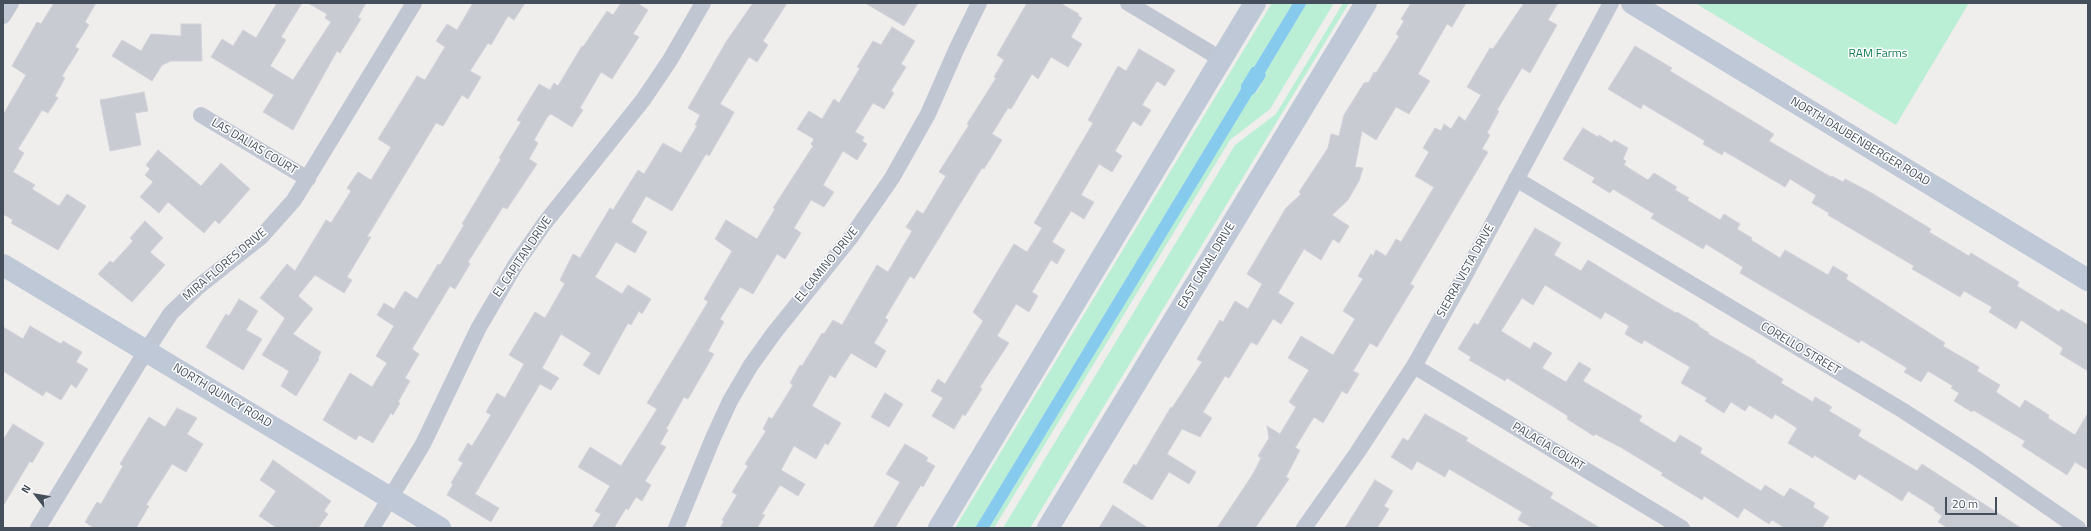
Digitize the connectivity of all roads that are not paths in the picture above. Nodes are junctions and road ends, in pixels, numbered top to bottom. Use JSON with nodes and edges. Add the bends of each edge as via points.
{"nodes":[{"id":1,"x":414,"y":3,"type":"edge"},
{"id":2,"x":703,"y":3,"type":"edge"},
{"id":3,"x":979,"y":3,"type":"edge"},
{"id":4,"x":1128,"y":3,"type":"edge"},
{"id":5,"x":1254,"y":3,"type":"edge"},
{"id":6,"x":1366,"y":3,"type":"edge"},
{"id":7,"x":1611,"y":3,"type":"edge"},
{"id":8,"x":1632,"y":3,"type":"edge"},
{"id":9,"x":1221,"y":59,"type":"junction"},
{"id":10,"x":201,"y":115,"type":"dead end"},
{"id":11,"x":308,"y":178,"type":"junction"},
{"id":12,"x":1516,"y":179,"type":"junction"},
{"id":13,"x":3,"y":265,"type":"edge"},
{"id":14,"x":2088,"y":280,"type":"edge"},
{"id":15,"x":146,"y":351,"type":"junction"},
{"id":16,"x":1414,"y":366,"type":"junction"},
{"id":17,"x":390,"y":498,"type":"junction"},
{"id":18,"x":2061,"y":523,"type":"edge"},
{"id":19,"x":38,"y":528,"type":"edge"},
{"id":20,"x":372,"y":528,"type":"edge"},
{"id":21,"x":440,"y":528,"type":"edge"},
{"id":22,"x":676,"y":528,"type":"edge"},
{"id":23,"x":939,"y":528,"type":"edge"},
{"id":24,"x":1048,"y":528,"type":"edge"},
{"id":25,"x":1304,"y":528,"type":"edge"},
{"id":26,"x":1682,"y":528,"type":"edge"},
{"id":27,"x":2078,"y":528,"type":"edge"}],
"edges":[{"from":1,"to":11,"type":"street","name":"MIRA FLORES DRIVE"},
{"from":2,"to":17,"type":"street","name":"EL CAPITAN DRIVE","via":[[643,100],[544,224],[516,264],[478,329],[423,444]]},
{"from":3,"to":22,"type":"street","name":"EL CAMINO DRIVE","via":[[928,114],[892,178],[851,237],[774,333],[734,395],[712,438]]},
{"from":4,"to":9,"type":"street"},
{"from":5,"to":9,"type":"main road"},
{"from":6,"to":24,"type":"main road","name":"EAST CANAL DRIVE"},
{"from":7,"to":12,"type":"street","name":"SIERRA VISTA DRIVE"},
{"from":8,"to":14,"type":"main road","name":"NORTH DAUBENBERGER ROAD"},
{"from":9,"to":23,"type":"main road"},
{"from":10,"to":11,"type":"street","name":"LAS DALIAS COURT"},
{"from":11,"to":15,"type":"street","name":"MIRA FLORES DRIVE","via":[[287,209],[268,230],[184,299],[164,322]]},
{"from":12,"to":16,"type":"street","name":"SIERRA VISTA DRIVE"},
{"from":12,"to":18,"type":"street","name":"CORELLO STREET","via":[[1902,410],[1995,470]]},
{"from":13,"to":15,"type":"main road","name":"NORTH QUINCY ROAD"},
{"from":15,"to":17,"type":"main road","name":"NORTH QUINCY ROAD"},
{"from":15,"to":19,"type":"street","name":"MIRA FLORES DRIVE"},
{"from":16,"to":25,"type":"street","name":"SIERRA VISTA DRIVE"},
{"from":16,"to":26,"type":"street","name":"PALACIA COURT"},
{"from":17,"to":20,"type":"street","name":"EL CAPITAN DRIVE"},
{"from":17,"to":21,"type":"main road","name":"NORTH QUINCY ROAD"},
{"from":18,"to":27,"type":"street","name":"CORELLO STREET"}]}
